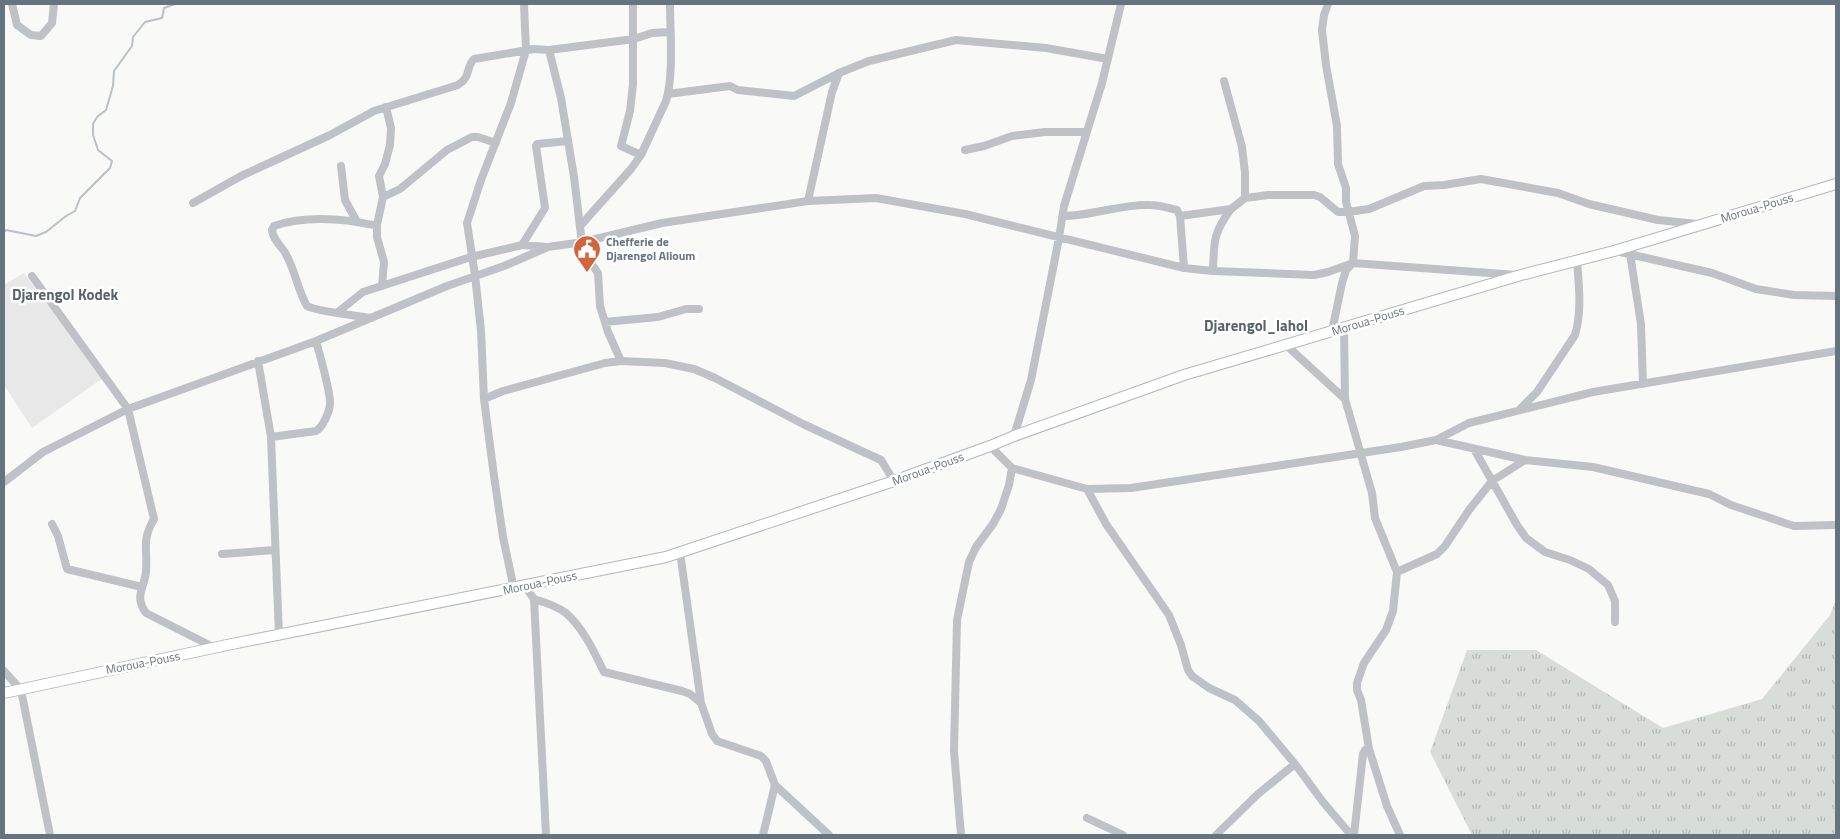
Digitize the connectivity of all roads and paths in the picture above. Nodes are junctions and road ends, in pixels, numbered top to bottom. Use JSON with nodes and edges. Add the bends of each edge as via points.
{"nodes":[{"id":1,"x":12,"y":4,"type":"edge"},
{"id":2,"x":54,"y":4,"type":"edge"},
{"id":3,"x":524,"y":4,"type":"edge"},
{"id":4,"x":633,"y":4,"type":"edge"},
{"id":5,"x":670,"y":4,"type":"edge"},
{"id":6,"x":1121,"y":4,"type":"edge"},
{"id":7,"x":1328,"y":4,"type":"edge"},
{"id":8,"x":670,"y":32,"type":"junction"},
{"id":9,"x":634,"y":40,"type":"junction"},
{"id":10,"x":526,"y":50,"type":"junction"},
{"id":11,"x":549,"y":50,"type":"junction"},
{"id":12,"x":1108,"y":58,"type":"junction"},
{"id":13,"x":839,"y":72,"type":"junction"},
{"id":14,"x":1224,"y":81,"type":"dead end"},
{"id":15,"x":668,"y":94,"type":"junction"},
{"id":16,"x":386,"y":107,"type":"junction"},
{"id":17,"x":1086,"y":132,"type":"junction"},
{"id":18,"x":568,"y":141,"type":"junction"},
{"id":19,"x":496,"y":143,"type":"junction"},
{"id":20,"x":965,"y":150,"type":"dead end"},
{"id":21,"x":640,"y":155,"type":"junction"},
{"id":22,"x":341,"y":166,"type":"dead end"},
{"id":23,"x":1836,"y":184,"type":"edge"},
{"id":24,"x":382,"y":197,"type":"junction"},
{"id":25,"x":1245,"y":198,"type":"junction"},
{"id":26,"x":808,"y":201,"type":"junction"},
{"id":27,"x":193,"y":203,"type":"dead end"},
{"id":28,"x":1231,"y":209,"type":"junction"},
{"id":29,"x":1348,"y":212,"type":"junction"},
{"id":30,"x":1063,"y":216,"type":"junction"},
{"id":31,"x":1180,"y":216,"type":"junction"},
{"id":32,"x":357,"y":222,"type":"junction"},
{"id":33,"x":1703,"y":224,"type":"junction"},
{"id":34,"x":377,"y":225,"type":"junction"},
{"id":35,"x":581,"y":225,"type":"junction"},
{"id":36,"x":1059,"y":238,"type":"junction"},
{"id":37,"x":583,"y":242,"type":"junction"},
{"id":38,"x":522,"y":245,"type":"junction"},
{"id":39,"x":548,"y":247,"type":"junction"},
{"id":40,"x":1614,"y":250,"type":"junction"},
{"id":41,"x":1630,"y":254,"type":"junction"},
{"id":42,"x":471,"y":257,"type":"junction"},
{"id":43,"x":1577,"y":261,"type":"junction"},
{"id":44,"x":1353,"y":263,"type":"junction"},
{"id":45,"x":1184,"y":268,"type":"junction"},
{"id":46,"x":1213,"y":272,"type":"junction"},
{"id":47,"x":475,"y":275,"type":"junction"},
{"id":48,"x":1522,"y":275,"type":"junction"},
{"id":49,"x":32,"y":276,"type":"dead end"},
{"id":50,"x":382,"y":286,"type":"junction"},
{"id":51,"x":1836,"y":296,"type":"edge"},
{"id":52,"x":699,"y":309,"type":"dead end"},
{"id":53,"x":338,"y":312,"type":"junction"},
{"id":54,"x":371,"y":318,"type":"junction"},
{"id":55,"x":605,"y":322,"type":"junction"},
{"id":56,"x":1344,"y":328,"type":"junction"},
{"id":57,"x":1332,"y":332,"type":"junction"},
{"id":58,"x":316,"y":341,"type":"junction"},
{"id":59,"x":1286,"y":345,"type":"junction"},
{"id":60,"x":1836,"y":351,"type":"edge"},
{"id":61,"x":258,"y":361,"type":"junction"},
{"id":62,"x":621,"y":361,"type":"junction"},
{"id":63,"x":1643,"y":384,"type":"junction"},
{"id":64,"x":484,"y":399,"type":"junction"},
{"id":65,"x":1345,"y":399,"type":"junction"},
{"id":66,"x":128,"y":409,"type":"junction"},
{"id":67,"x":1519,"y":410,"type":"junction"},
{"id":68,"x":1014,"y":436,"type":"junction"},
{"id":69,"x":271,"y":438,"type":"junction"},
{"id":70,"x":1436,"y":440,"type":"junction"},
{"id":71,"x":990,"y":446,"type":"junction"},
{"id":72,"x":1474,"y":449,"type":"junction"},
{"id":73,"x":1361,"y":452,"type":"junction"},
{"id":74,"x":1525,"y":460,"type":"junction"},
{"id":75,"x":1012,"y":468,"type":"junction"},
{"id":76,"x":894,"y":481,"type":"junction"},
{"id":77,"x":1492,"y":481,"type":"junction"},
{"id":78,"x":4,"y":482,"type":"edge"},
{"id":79,"x":1087,"y":489,"type":"junction"},
{"id":80,"x":52,"y":524,"type":"dead end"},
{"id":81,"x":1836,"y":525,"type":"edge"},
{"id":82,"x":276,"y":550,"type":"junction"},
{"id":83,"x":680,"y":552,"type":"junction"},
{"id":84,"x":222,"y":554,"type":"dead end"},
{"id":85,"x":1397,"y":572,"type":"junction"},
{"id":86,"x":525,"y":586,"type":"junction"},
{"id":87,"x":142,"y":587,"type":"junction"},
{"id":88,"x":514,"y":589,"type":"junction"},
{"id":89,"x":534,"y":598,"type":"junction"},
{"id":90,"x":1614,"y":622,"type":"dead end"},
{"id":91,"x":279,"y":636,"type":"junction"},
{"id":92,"x":216,"y":648,"type":"junction"},
{"id":93,"x":4,"y":672,"type":"edge"},
{"id":94,"x":21,"y":690,"type":"junction"},
{"id":95,"x":4,"y":693,"type":"edge"},
{"id":96,"x":702,"y":703,"type":"junction"},
{"id":97,"x":1369,"y":749,"type":"junction"},
{"id":98,"x":1295,"y":764,"type":"junction"},
{"id":99,"x":775,"y":786,"type":"junction"},
{"id":100,"x":1087,"y":818,"type":"dead end"},
{"id":101,"x":50,"y":835,"type":"edge"},
{"id":102,"x":546,"y":835,"type":"edge"},
{"id":103,"x":763,"y":835,"type":"edge"},
{"id":104,"x":829,"y":835,"type":"edge"},
{"id":105,"x":961,"y":835,"type":"edge"},
{"id":106,"x":1123,"y":835,"type":"edge"},
{"id":107,"x":1216,"y":835,"type":"edge"},
{"id":108,"x":1352,"y":835,"type":"edge"},
{"id":109,"x":1400,"y":835,"type":"edge"}],
"edges":[{"from":1,"to":2,"type":"street","via":[[17,25],[35,36],[41,36],[52,23]]},
{"from":3,"to":10,"type":"street"},
{"from":4,"to":9,"type":"street"},
{"from":5,"to":8,"type":"street"},
{"from":6,"to":12,"type":"street"},
{"from":7,"to":29,"type":"street","via":[[1322,30],[1337,126],[1338,164],[1346,188]]},
{"from":8,"to":9,"type":"street","via":[[652,32]]},
{"from":8,"to":15,"type":"street"},
{"from":9,"to":11,"type":"street"},
{"from":9,"to":21,"type":"street","via":[[632,101],[621,146]]},
{"from":10,"to":11,"type":"street"},
{"from":10,"to":16,"type":"street","via":[[474,59],[466,78],[458,85]]},
{"from":10,"to":19,"type":"street"},
{"from":11,"to":18,"type":"street"},
{"from":12,"to":13,"type":"street","via":[[1046,48],[956,40],[884,57]]},
{"from":12,"to":17,"type":"street"},
{"from":13,"to":15,"type":"street","via":[[794,96],[738,90],[730,86]]},
{"from":13,"to":26,"type":"street"},
{"from":14,"to":25,"type":"street","via":[[1242,147]]},
{"from":15,"to":21,"type":"street"},
{"from":16,"to":24,"type":"street","via":[[391,128],[390,145],[379,176]]},
{"from":16,"to":27,"type":"street","via":[[241,176]]},
{"from":17,"to":20,"type":"street","via":[[1020,135]]},
{"from":17,"to":30,"type":"street"},
{"from":18,"to":35,"type":"street"},
{"from":18,"to":38,"type":"street","via":[[536,146],[545,208]]},
{"from":19,"to":24,"type":"street","via":[[472,137],[447,150],[400,189]]},
{"from":19,"to":42,"type":"street","via":[[469,217],[467,229]]},
{"from":21,"to":35,"type":"street"},
{"from":22,"to":32,"type":"street","via":[[346,200]]},
{"from":23,"to":33,"type":"main road","name":"Moroua-Pouss"},
{"from":24,"to":34,"type":"street"},
{"from":25,"to":28,"type":"street"},
{"from":25,"to":29,"type":"street","via":[[1308,194],[1320,197],[1338,212]]},
{"from":26,"to":36,"type":"street","via":[[876,198],[965,214]]},
{"from":26,"to":37,"type":"street","via":[[662,222]]},
{"from":28,"to":31,"type":"street"},
{"from":28,"to":46,"type":"street","via":[[1216,234]]},
{"from":29,"to":33,"type":"street","via":[[1369,209],[1424,186],[1481,179],[1558,194],[1658,220]]},
{"from":29,"to":44,"type":"street","via":[[1355,234]]},
{"from":30,"to":31,"type":"street","via":[[1150,205],[1177,210]]},
{"from":30,"to":36,"type":"street"},
{"from":31,"to":45,"type":"street"},
{"from":32,"to":34,"type":"street"},
{"from":32,"to":53,"type":"street","via":[[305,219],[279,224],[272,230],[293,269],[307,306],[313,310]]},
{"from":33,"to":40,"type":"main road","name":"Moroua-Pouss"},
{"from":34,"to":50,"type":"street","via":[[384,262]]},
{"from":35,"to":37,"type":"street"},
{"from":36,"to":45,"type":"street"},
{"from":36,"to":68,"type":"street","via":[[1031,380]]},
{"from":37,"to":39,"type":"street"},
{"from":37,"to":55,"type":"street","via":[[586,259],[598,273],[598,298]]},
{"from":38,"to":39,"type":"street"},
{"from":38,"to":42,"type":"street"},
{"from":39,"to":47,"type":"street"},
{"from":40,"to":41,"type":"street"},
{"from":40,"to":43,"type":"main road","name":"Moroua-Pouss"},
{"from":41,"to":51,"type":"street","via":[[1712,273],[1756,289],[1794,295]]},
{"from":41,"to":63,"type":"street","via":[[1641,324]]},
{"from":42,"to":47,"type":"street"},
{"from":42,"to":50,"type":"street"},
{"from":43,"to":48,"type":"main road","name":"Moroua-Pouss"},
{"from":43,"to":67,"type":"street","via":[[1580,305],[1575,335],[1537,392]]},
{"from":44,"to":46,"type":"street","via":[[1314,275]]},
{"from":44,"to":48,"type":"street"},
{"from":44,"to":57,"type":"street","via":[[1346,270],[1342,282]]},
{"from":45,"to":46,"type":"street"},
{"from":47,"to":54,"type":"street"},
{"from":47,"to":64,"type":"street"},
{"from":48,"to":56,"type":"main road","name":"Moroua-Pouss"},
{"from":49,"to":66,"type":"street"},
{"from":50,"to":53,"type":"street","via":[[363,292]]},
{"from":52,"to":55,"type":"street"},
{"from":53,"to":54,"type":"street"},
{"from":54,"to":58,"type":"street"},
{"from":55,"to":62,"type":"street"},
{"from":56,"to":57,"type":"main road","name":"Moroua-Pouss"},
{"from":56,"to":65,"type":"street"},
{"from":57,"to":59,"type":"main road","name":"Moroua-Pouss"},
{"from":58,"to":61,"type":"street"},
{"from":58,"to":69,"type":"street","via":[[330,400],[322,424],[312,432]]},
{"from":59,"to":65,"type":"street"},
{"from":59,"to":68,"type":"main road","name":"Moroua-Pouss","via":[[1184,375]]},
{"from":60,"to":63,"type":"street"},
{"from":61,"to":66,"type":"street"},
{"from":61,"to":69,"type":"street"},
{"from":62,"to":64,"type":"street","via":[[595,365]]},
{"from":62,"to":76,"type":"street","via":[[665,362],[715,378],[881,460]]},
{"from":63,"to":67,"type":"street"},
{"from":64,"to":88,"type":"street"},
{"from":65,"to":73,"type":"street"},
{"from":66,"to":78,"type":"street","via":[[43,452]]},
{"from":66,"to":87,"type":"street","via":[[154,519],[146,536],[146,572]]},
{"from":67,"to":70,"type":"street","via":[[1469,423]]},
{"from":68,"to":71,"type":"main road","name":"Moroua-Pouss"},
{"from":69,"to":82,"type":"street"},
{"from":70,"to":72,"type":"street"},
{"from":70,"to":73,"type":"street"},
{"from":71,"to":75,"type":"street"},
{"from":71,"to":76,"type":"main road","name":"Moroua-Pouss"},
{"from":72,"to":74,"type":"street"},
{"from":72,"to":77,"type":"street"},
{"from":73,"to":79,"type":"street","via":[[1131,488]]},
{"from":73,"to":85,"type":"street","via":[[1375,518]]},
{"from":74,"to":77,"type":"street"},
{"from":74,"to":81,"type":"street","via":[[1593,467],[1709,494],[1738,508],[1794,526]]},
{"from":75,"to":79,"type":"street"},
{"from":75,"to":105,"type":"street","via":[[1001,509],[969,562],[957,620],[954,751]]},
{"from":76,"to":83,"type":"main road","name":"Moroua-Pouss"},
{"from":77,"to":85,"type":"street","via":[[1445,546],[1431,557]]},
{"from":77,"to":90,"type":"street","via":[[1531,543],[1545,552],[1580,564],[1608,585],[1615,601]]},
{"from":79,"to":98,"type":"street","via":[[1106,524],[1168,615],[1192,676],[1246,708]]},
{"from":80,"to":87,"type":"street","via":[[67,569]]},
{"from":82,"to":84,"type":"street"},
{"from":82,"to":91,"type":"street"},
{"from":83,"to":86,"type":"main road","name":"Moroua-Pouss"},
{"from":83,"to":96,"type":"street"},
{"from":85,"to":97,"type":"street","via":[[1391,618],[1364,663],[1358,683]]},
{"from":86,"to":88,"type":"main road","name":"Moroua-Pouss"},
{"from":86,"to":89,"type":"street"},
{"from":87,"to":92,"type":"street","via":[[140,600],[146,612]]},
{"from":88,"to":91,"type":"main road","name":"Moroua-Pouss"},
{"from":89,"to":96,"type":"street","via":[[565,613],[588,642],[604,672],[682,691]]},
{"from":89,"to":102,"type":"street"},
{"from":91,"to":92,"type":"main road","name":"Moroua-Pouss"},
{"from":92,"to":94,"type":"main road","name":"Moroua-Pouss"},
{"from":93,"to":94,"type":"street"},
{"from":94,"to":95,"type":"main road","name":"Moroua-Pouss"},
{"from":94,"to":101,"type":"street"},
{"from":96,"to":99,"type":"street","via":[[717,741],[761,756]]},
{"from":97,"to":108,"type":"street","via":[[1363,754]]},
{"from":97,"to":109,"type":"street"},
{"from":98,"to":107,"type":"street"},
{"from":98,"to":108,"type":"street","via":[[1322,802]]},
{"from":99,"to":103,"type":"street"},
{"from":99,"to":104,"type":"street"},
{"from":100,"to":106,"type":"street"}]}
